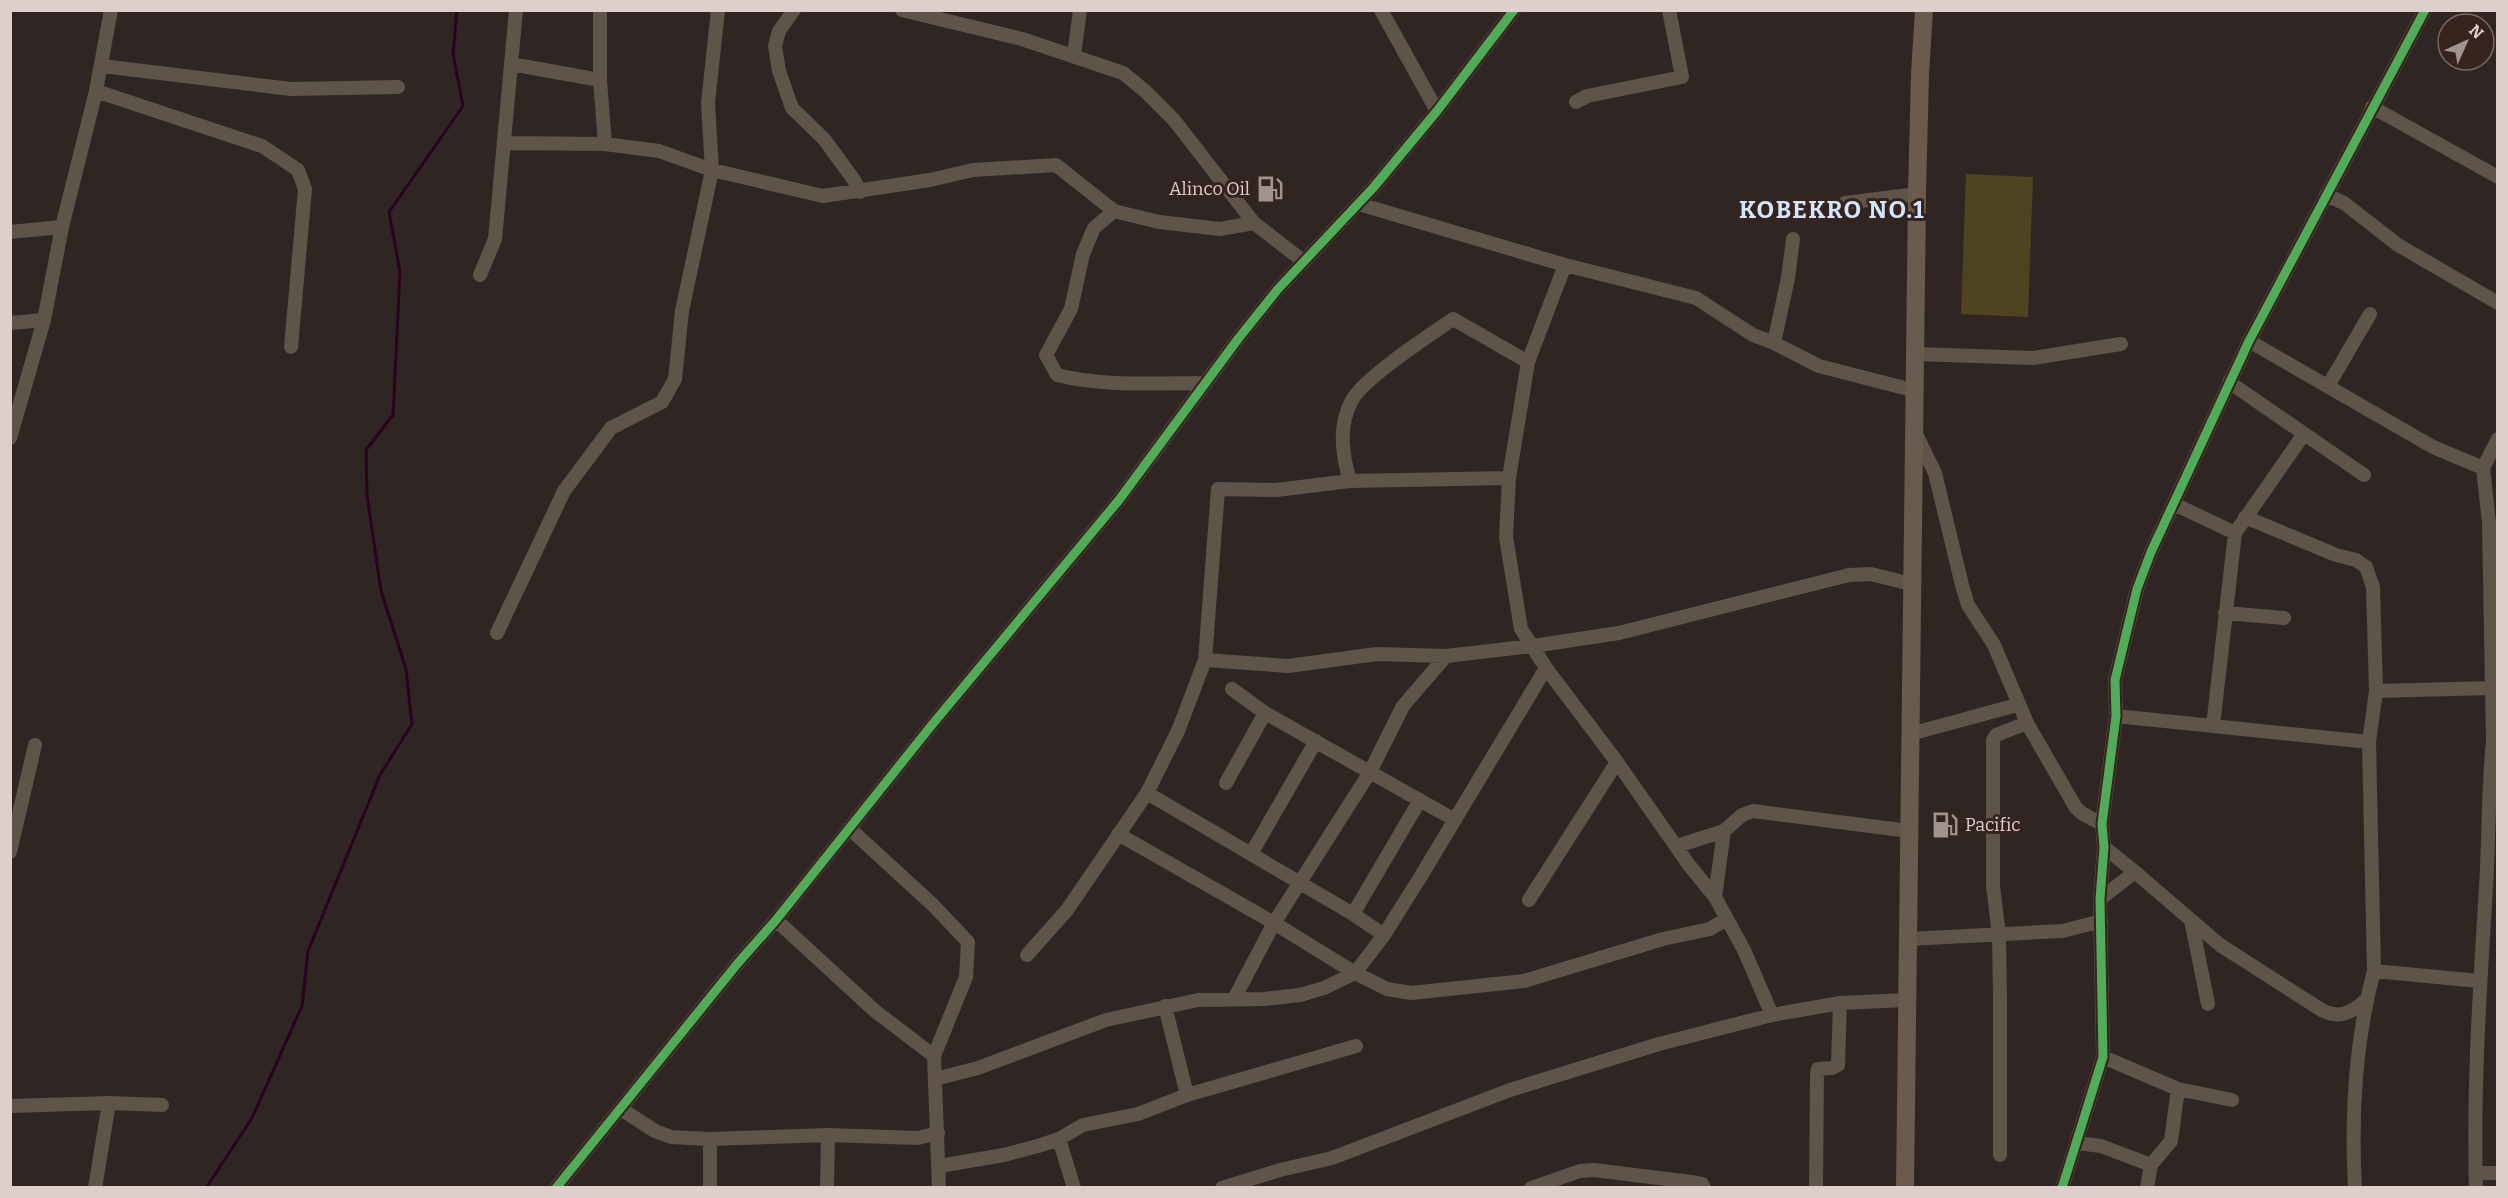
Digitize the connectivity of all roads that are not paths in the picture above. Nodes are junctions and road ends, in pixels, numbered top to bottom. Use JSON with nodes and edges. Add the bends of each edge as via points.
{"nodes":[{"id":1,"x":111,"y":10,"type":"edge"},
{"id":2,"x":516,"y":10,"type":"edge"},
{"id":3,"x":600,"y":10,"type":"edge"},
{"id":4,"x":718,"y":10,"type":"edge"},
{"id":5,"x":795,"y":10,"type":"edge"},
{"id":6,"x":902,"y":10,"type":"edge"},
{"id":7,"x":1080,"y":10,"type":"edge"},
{"id":8,"x":1382,"y":10,"type":"edge"},
{"id":9,"x":1514,"y":10,"type":"edge"},
{"id":10,"x":1669,"y":10,"type":"edge"},
{"id":11,"x":1924,"y":10,"type":"edge"},
{"id":12,"x":2425,"y":10,"type":"edge"},
{"id":13,"x":1074,"y":55,"type":"junction"},
{"id":14,"x":511,"y":64,"type":"junction"},
{"id":15,"x":102,"y":66,"type":"junction"},
{"id":16,"x":600,"y":80,"type":"junction"},
{"id":17,"x":398,"y":87,"type":"dead end"},
{"id":18,"x":96,"y":91,"type":"junction"},
{"id":19,"x":1576,"y":102,"type":"dead end"},
{"id":20,"x":2372,"y":107,"type":"junction"},
{"id":21,"x":1437,"y":111,"type":"junction"},
{"id":22,"x":504,"y":143,"type":"junction"},
{"id":23,"x":605,"y":144,"type":"junction"},
{"id":24,"x":712,"y":170,"type":"junction"},
{"id":25,"x":2498,"y":177,"type":"edge"},
{"id":26,"x":860,"y":192,"type":"junction"},
{"id":27,"x":1917,"y":194,"type":"junction"},
{"id":28,"x":2326,"y":195,"type":"junction"},
{"id":29,"x":1845,"y":203,"type":"dead end"},
{"id":30,"x":1359,"y":204,"type":"junction"},
{"id":31,"x":1114,"y":211,"type":"junction"},
{"id":32,"x":1254,"y":223,"type":"junction"},
{"id":33,"x":62,"y":227,"type":"junction"},
{"id":34,"x":10,"y":232,"type":"edge"},
{"id":35,"x":1793,"y":239,"type":"dead end"},
{"id":36,"x":1303,"y":261,"type":"junction"},
{"id":37,"x":1565,"y":265,"type":"junction"},
{"id":38,"x":480,"y":275,"type":"dead end"},
{"id":39,"x":2498,"y":303,"type":"edge"},
{"id":40,"x":2370,"y":314,"type":"dead end"},
{"id":41,"x":44,"y":320,"type":"junction"},
{"id":42,"x":10,"y":323,"type":"edge"},
{"id":43,"x":2249,"y":341,"type":"junction"},
{"id":44,"x":1774,"y":343,"type":"junction"},
{"id":45,"x":2121,"y":344,"type":"dead end"},
{"id":46,"x":291,"y":347,"type":"dead end"},
{"id":47,"x":1916,"y":354,"type":"junction"},
{"id":48,"x":1528,"y":362,"type":"junction"},
{"id":49,"x":2229,"y":382,"type":"junction"},
{"id":50,"x":1206,"y":383,"type":"junction"},
{"id":51,"x":2328,"y":387,"type":"junction"},
{"id":52,"x":1916,"y":391,"type":"junction"},
{"id":53,"x":14,"y":413,"type":"edge"},
{"id":54,"x":1916,"y":434,"type":"junction"},
{"id":55,"x":2304,"y":434,"type":"junction"},
{"id":56,"x":10,"y":438,"type":"edge"},
{"id":57,"x":2498,"y":440,"type":"edge"},
{"id":58,"x":2483,"y":468,"type":"junction"},
{"id":59,"x":2364,"y":475,"type":"dead end"},
{"id":60,"x":1509,"y":478,"type":"junction"},
{"id":61,"x":1350,"y":481,"type":"junction"},
{"id":62,"x":2174,"y":504,"type":"junction"},
{"id":63,"x":2245,"y":517,"type":"junction"},
{"id":64,"x":2235,"y":533,"type":"junction"},
{"id":65,"x":1911,"y":584,"type":"junction"},
{"id":66,"x":2225,"y":613,"type":"junction"},
{"id":67,"x":2284,"y":618,"type":"dead end"},
{"id":68,"x":2494,"y":623,"type":"edge"},
{"id":69,"x":497,"y":633,"type":"dead end"},
{"id":70,"x":1533,"y":646,"type":"junction"},
{"id":71,"x":1446,"y":656,"type":"junction"},
{"id":72,"x":1205,"y":660,"type":"junction"},
{"id":73,"x":1546,"y":668,"type":"junction"},
{"id":74,"x":2492,"y":688,"type":"junction"},
{"id":75,"x":1232,"y":689,"type":"dead end"},
{"id":76,"x":2376,"y":691,"type":"junction"},
{"id":77,"x":2018,"y":705,"type":"junction"},
{"id":78,"x":1265,"y":713,"type":"junction"},
{"id":79,"x":2116,"y":716,"type":"junction"},
{"id":80,"x":2027,"y":723,"type":"junction"},
{"id":81,"x":2213,"y":726,"type":"junction"},
{"id":82,"x":1910,"y":734,"type":"junction"},
{"id":83,"x":1316,"y":741,"type":"junction"},
{"id":84,"x":2369,"y":742,"type":"junction"},
{"id":85,"x":2495,"y":742,"type":"edge"},
{"id":86,"x":35,"y":745,"type":"dead end"},
{"id":87,"x":1617,"y":762,"type":"junction"},
{"id":88,"x":1370,"y":772,"type":"junction"},
{"id":89,"x":1226,"y":783,"type":"dead end"},
{"id":90,"x":1147,"y":793,"type":"junction"},
{"id":91,"x":1420,"y":800,"type":"junction"},
{"id":92,"x":1455,"y":820,"type":"junction"},
{"id":93,"x":2102,"y":824,"type":"junction"},
{"id":94,"x":849,"y":828,"type":"junction"},
{"id":95,"x":1724,"y":831,"type":"junction"},
{"id":96,"x":1909,"y":831,"type":"junction"},
{"id":97,"x":1118,"y":834,"type":"junction"},
{"id":98,"x":2493,"y":836,"type":"edge"},
{"id":99,"x":1677,"y":846,"type":"junction"},
{"id":100,"x":2104,"y":847,"type":"junction"},
{"id":101,"x":10,"y":852,"type":"edge"},
{"id":102,"x":1251,"y":854,"type":"junction"},
{"id":103,"x":2135,"y":872,"type":"junction"},
{"id":104,"x":1300,"y":882,"type":"junction"},
{"id":105,"x":1715,"y":897,"type":"junction"},
{"id":106,"x":2100,"y":898,"type":"junction"},
{"id":107,"x":1529,"y":900,"type":"dead end"},
{"id":108,"x":1353,"y":914,"type":"junction"},
{"id":109,"x":1726,"y":919,"type":"junction"},
{"id":110,"x":2191,"y":920,"type":"junction"},
{"id":111,"x":776,"y":921,"type":"junction"},
{"id":112,"x":2101,"y":921,"type":"junction"},
{"id":113,"x":1274,"y":923,"type":"junction"},
{"id":114,"x":1384,"y":935,"type":"junction"},
{"id":115,"x":1999,"y":936,"type":"junction"},
{"id":116,"x":1907,"y":939,"type":"junction"},
{"id":117,"x":1027,"y":955,"type":"dead end"},
{"id":118,"x":1355,"y":972,"type":"junction"},
{"id":119,"x":2374,"y":972,"type":"junction"},
{"id":120,"x":2479,"y":981,"type":"junction"},
{"id":121,"x":1234,"y":999,"type":"junction"},
{"id":122,"x":1906,"y":1000,"type":"junction"},
{"id":123,"x":2366,"y":1000,"type":"junction"},
{"id":124,"x":1840,"y":1004,"type":"junction"},
{"id":125,"x":2208,"y":1004,"type":"dead end"},
{"id":126,"x":1165,"y":1006,"type":"junction"},
{"id":127,"x":1772,"y":1015,"type":"junction"},
{"id":128,"x":1356,"y":1046,"type":"dead end"},
{"id":129,"x":934,"y":1056,"type":"junction"},
{"id":130,"x":2103,"y":1057,"type":"junction"},
{"id":131,"x":934,"y":1079,"type":"junction"},
{"id":132,"x":2178,"y":1089,"type":"junction"},
{"id":133,"x":1187,"y":1095,"type":"junction"},
{"id":134,"x":2232,"y":1100,"type":"dead end"},
{"id":135,"x":109,"y":1103,"type":"junction"},
{"id":136,"x":162,"y":1105,"type":"dead end"},
{"id":137,"x":10,"y":1106,"type":"edge"},
{"id":138,"x":621,"y":1109,"type":"junction"},
{"id":139,"x":938,"y":1133,"type":"junction"},
{"id":140,"x":828,"y":1135,"type":"junction"},
{"id":141,"x":710,"y":1139,"type":"junction"},
{"id":142,"x":1059,"y":1139,"type":"junction"},
{"id":143,"x":2077,"y":1143,"type":"junction"},
{"id":144,"x":2000,"y":1155,"type":"dead end"},
{"id":145,"x":2151,"y":1165,"type":"junction"},
{"id":146,"x":939,"y":1166,"type":"junction"},
{"id":147,"x":2498,"y":1173,"type":"edge"},
{"id":148,"x":2476,"y":1180,"type":"edge"},
{"id":149,"x":94,"y":1188,"type":"edge"},
{"id":150,"x":556,"y":1188,"type":"edge"},
{"id":151,"x":710,"y":1188,"type":"edge"},
{"id":152,"x":826,"y":1188,"type":"edge"},
{"id":153,"x":939,"y":1188,"type":"edge"},
{"id":154,"x":1074,"y":1188,"type":"edge"},
{"id":155,"x":1222,"y":1188,"type":"edge"},
{"id":156,"x":1531,"y":1188,"type":"edge"},
{"id":157,"x":1704,"y":1188,"type":"edge"},
{"id":158,"x":1816,"y":1188,"type":"edge"},
{"id":159,"x":1905,"y":1188,"type":"edge"},
{"id":160,"x":2062,"y":1188,"type":"edge"},
{"id":161,"x":2147,"y":1188,"type":"edge"},
{"id":162,"x":2355,"y":1188,"type":"edge"}],
"edges":[{"from":1,"to":15,"type":"street"},
{"from":2,"to":14,"type":"street"},
{"from":3,"to":16,"type":"street"},
{"from":4,"to":24,"type":"street","via":[[708,103]]},
{"from":5,"to":26,"type":"street","via":[[779,31],[775,46],[792,108],[824,139]]},
{"from":6,"to":13,"type":"street"},
{"from":7,"to":13,"type":"street"},
{"from":8,"to":21,"type":"street"},
{"from":9,"to":21,"type":"street"},
{"from":10,"to":19,"type":"street","via":[[1682,76],[1587,96]]},
{"from":11,"to":27,"type":"main road"},
{"from":12,"to":20,"type":"street"},
{"from":13,"to":32,"type":"street","via":[[1123,73],[1145,91],[1173,120]]},
{"from":14,"to":16,"type":"street"},
{"from":14,"to":22,"type":"street"},
{"from":15,"to":17,"type":"street","via":[[291,89]]},
{"from":15,"to":18,"type":"street"},
{"from":16,"to":23,"type":"street"},
{"from":18,"to":33,"type":"street"},
{"from":18,"to":46,"type":"street","via":[[262,146],[298,170],[305,189]]},
{"from":20,"to":25,"type":"street"},
{"from":20,"to":28,"type":"street"},
{"from":21,"to":30,"type":"street"},
{"from":22,"to":23,"type":"street"},
{"from":22,"to":38,"type":"street","via":[[495,239]]},
{"from":23,"to":24,"type":"street","via":[[659,151]]},
{"from":24,"to":26,"type":"street","via":[[823,196]]},
{"from":24,"to":69,"type":"street","via":[[682,311],[675,379],[662,402],[611,428],[564,491]]},
{"from":26,"to":31,"type":"street","via":[[973,170],[1056,165]]},
{"from":27,"to":29,"type":"street"},
{"from":27,"to":47,"type":"main road"},
{"from":28,"to":39,"type":"street","via":[[2344,203],[2398,245]]},
{"from":28,"to":43,"type":"street"},
{"from":30,"to":36,"type":"street"},
{"from":30,"to":37,"type":"street"},
{"from":31,"to":32,"type":"street","via":[[1159,222],[1220,229]]},
{"from":31,"to":50,"type":"street","via":[[1094,228],[1083,254],[1071,309],[1046,355],[1057,375],[1079,381]]},
{"from":32,"to":36,"type":"street"},
{"from":33,"to":34,"type":"street"},
{"from":33,"to":41,"type":"street"},
{"from":35,"to":44,"type":"street"},
{"from":36,"to":50,"type":"street"},
{"from":37,"to":44,"type":"street","via":[[1696,298],[1753,335]]},
{"from":37,"to":48,"type":"street"},
{"from":40,"to":51,"type":"street"},
{"from":41,"to":42,"type":"street"},
{"from":41,"to":53,"type":"street"},
{"from":43,"to":49,"type":"street"},
{"from":43,"to":51,"type":"street"},
{"from":44,"to":52,"type":"street","via":[[1819,366]]},
{"from":45,"to":47,"type":"street","via":[[2033,358]]},
{"from":47,"to":52,"type":"main road"},
{"from":48,"to":60,"type":"street"},
{"from":48,"to":61,"type":"street","via":[[1453,319],[1384,370],[1353,399],[1343,429],[1343,457]]},
{"from":49,"to":55,"type":"street"},
{"from":49,"to":62,"type":"street"},
{"from":50,"to":94,"type":"street","via":[[1119,500]]},
{"from":51,"to":58,"type":"street","via":[[2433,447]]},
{"from":52,"to":54,"type":"main road"},
{"from":53,"to":56,"type":"street"},
{"from":54,"to":65,"type":"main road"},
{"from":54,"to":77,"type":"street","via":[[1935,473],[1968,605],[1994,645]]},
{"from":55,"to":59,"type":"street"},
{"from":55,"to":63,"type":"street"},
{"from":57,"to":58,"type":"street"},
{"from":58,"to":68,"type":"street"},
{"from":60,"to":61,"type":"street"},
{"from":60,"to":70,"type":"street","via":[[1506,537],[1521,629]]},
{"from":61,"to":72,"type":"street","via":[[1276,490],[1218,489]]},
{"from":62,"to":64,"type":"street"},
{"from":62,"to":79,"type":"street","via":[[2136,589],[2115,680]]},
{"from":63,"to":64,"type":"street"},
{"from":63,"to":76,"type":"street","via":[[2366,567],[2373,587]]},
{"from":64,"to":66,"type":"street"},
{"from":65,"to":70,"type":"street","via":[[1871,574],[1849,575],[1619,633]]},
{"from":65,"to":82,"type":"main road"},
{"from":66,"to":67,"type":"street"},
{"from":66,"to":81,"type":"street"},
{"from":68,"to":74,"type":"street"},
{"from":70,"to":71,"type":"street"},
{"from":70,"to":73,"type":"street"},
{"from":71,"to":72,"type":"street","via":[[1377,654],[1288,666]]},
{"from":71,"to":88,"type":"street","via":[[1403,706]]},
{"from":72,"to":90,"type":"street","via":[[1178,731]]},
{"from":73,"to":87,"type":"street"},
{"from":73,"to":92,"type":"street"},
{"from":74,"to":76,"type":"street"},
{"from":74,"to":85,"type":"street"},
{"from":75,"to":78,"type":"street"},
{"from":76,"to":84,"type":"street"},
{"from":77,"to":80,"type":"street"},
{"from":77,"to":82,"type":"street"},
{"from":78,"to":83,"type":"street"},
{"from":78,"to":89,"type":"street"},
{"from":79,"to":81,"type":"street"},
{"from":79,"to":93,"type":"street"},
{"from":80,"to":93,"type":"street","via":[[2076,808]]},
{"from":80,"to":115,"type":"street","via":[[1996,735],[1993,740],[1993,885]]},
{"from":81,"to":84,"type":"street"},
{"from":82,"to":96,"type":"main road"},
{"from":83,"to":88,"type":"street"},
{"from":83,"to":102,"type":"street"},
{"from":84,"to":119,"type":"street"},
{"from":85,"to":98,"type":"street","via":[[2490,774]]},
{"from":86,"to":101,"type":"street"},
{"from":87,"to":99,"type":"street"},
{"from":87,"to":107,"type":"street"},
{"from":88,"to":91,"type":"street"},
{"from":88,"to":104,"type":"street"},
{"from":90,"to":97,"type":"street"},
{"from":90,"to":102,"type":"street"},
{"from":91,"to":92,"type":"street"},
{"from":91,"to":108,"type":"street"},
{"from":92,"to":114,"type":"street"},
{"from":93,"to":100,"type":"street"},
{"from":94,"to":111,"type":"street"},
{"from":94,"to":129,"type":"street","via":[[968,942],[966,977]]},
{"from":95,"to":96,"type":"street","via":[[1753,811]]},
{"from":95,"to":99,"type":"street"},
{"from":95,"to":105,"type":"street"},
{"from":96,"to":116,"type":"main road"},
{"from":97,"to":113,"type":"street"},
{"from":97,"to":117,"type":"street","via":[[1067,909]]},
{"from":98,"to":120,"type":"street"},
{"from":99,"to":105,"type":"street"},
{"from":100,"to":103,"type":"street"},
{"from":100,"to":106,"type":"street"},
{"from":102,"to":104,"type":"street"},
{"from":103,"to":106,"type":"street"},
{"from":103,"to":110,"type":"street"},
{"from":104,"to":108,"type":"street"},
{"from":104,"to":113,"type":"street"},
{"from":105,"to":109,"type":"street"},
{"from":106,"to":112,"type":"street"},
{"from":108,"to":114,"type":"street"},
{"from":109,"to":118,"type":"street","via":[[1710,929],[1663,939],[1524,981],[1411,993],[1387,988]]},
{"from":109,"to":127,"type":"street"},
{"from":110,"to":123,"type":"street","via":[[2220,945],[2327,1013],[2348,1014]]},
{"from":110,"to":125,"type":"street"},
{"from":111,"to":129,"type":"street","via":[[875,1011]]},
{"from":111,"to":138,"type":"street","via":[[730,972]]},
{"from":112,"to":115,"type":"street","via":[[2063,931]]},
{"from":112,"to":130,"type":"street"},
{"from":113,"to":118,"type":"street"},
{"from":113,"to":121,"type":"street"},
{"from":114,"to":118,"type":"street"},
{"from":115,"to":116,"type":"street"},
{"from":115,"to":144,"type":"street"},
{"from":116,"to":122,"type":"main road"},
{"from":118,"to":121,"type":"street","via":[[1300,995]]},
{"from":119,"to":120,"type":"street"},
{"from":119,"to":123,"type":"street"},
{"from":120,"to":148,"type":"street"},
{"from":121,"to":126,"type":"street"},
{"from":122,"to":124,"type":"street"},
{"from":122,"to":159,"type":"main road"},
{"from":123,"to":162,"type":"street","via":[[2354,1108]]},
{"from":124,"to":127,"type":"street"},
{"from":124,"to":158,"type":"street","via":[[1838,1065],[1817,1073]]},
{"from":126,"to":131,"type":"street","via":[[1106,1020],[978,1068]]},
{"from":126,"to":133,"type":"street"},
{"from":127,"to":155,"type":"street","via":[[1659,1044],[1510,1090],[1332,1158]]},
{"from":128,"to":133,"type":"street"},
{"from":129,"to":131,"type":"street"},
{"from":130,"to":132,"type":"street"},
{"from":130,"to":143,"type":"street"},
{"from":131,"to":139,"type":"street"},
{"from":132,"to":134,"type":"street"},
{"from":132,"to":145,"type":"street","via":[[2171,1141]]},
{"from":133,"to":142,"type":"street","via":[[1138,1114],[1083,1125]]},
{"from":135,"to":136,"type":"street"},
{"from":135,"to":137,"type":"street"},
{"from":135,"to":149,"type":"street"},
{"from":138,"to":141,"type":"street","via":[[671,1137]]},
{"from":138,"to":150,"type":"street"},
{"from":139,"to":140,"type":"street","via":[[918,1138]]},
{"from":139,"to":146,"type":"street"},
{"from":140,"to":141,"type":"street"},
{"from":140,"to":152,"type":"street"},
{"from":141,"to":151,"type":"street"},
{"from":142,"to":146,"type":"street","via":[[1004,1155]]},
{"from":142,"to":154,"type":"street"},
{"from":143,"to":145,"type":"street","via":[[2101,1146]]},
{"from":143,"to":160,"type":"street"},
{"from":145,"to":161,"type":"street"},
{"from":146,"to":153,"type":"street"},
{"from":147,"to":148,"type":"street"},
{"from":156,"to":157,"type":"street","via":[[1594,1170],[1690,1182]]}]}
